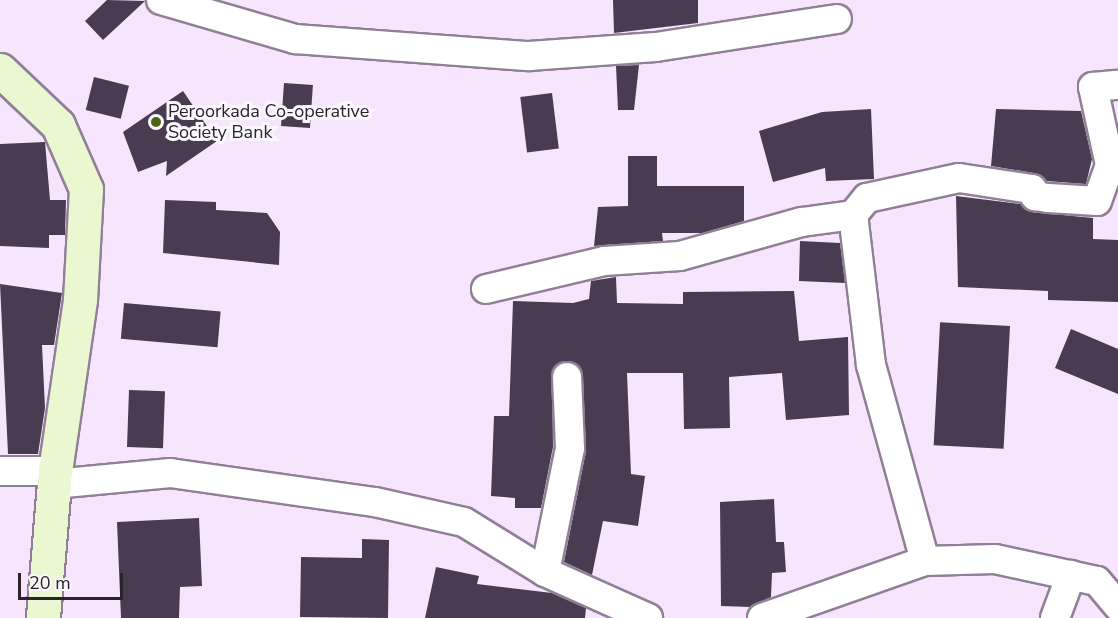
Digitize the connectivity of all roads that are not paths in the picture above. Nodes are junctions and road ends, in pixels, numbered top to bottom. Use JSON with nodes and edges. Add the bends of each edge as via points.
{"nodes":[{"id":1,"x":161,"y":0,"type":"edge"},
{"id":2,"x":837,"y":20,"type":"dead end"},
{"id":3,"x":0,"y":70,"type":"edge"},
{"id":4,"x":1118,"y":85,"type":"edge"},
{"id":5,"x":853,"y":215,"type":"junction"},
{"id":6,"x":486,"y":289,"type":"dead end"},
{"id":7,"x":567,"y":377,"type":"dead end"},
{"id":8,"x":0,"y":471,"type":"edge"},
{"id":9,"x":55,"y":478,"type":"junction"},
{"id":10,"x":925,"y":561,"type":"junction"},
{"id":11,"x":545,"y":572,"type":"junction"},
{"id":12,"x":1071,"y":575,"type":"junction"},
{"id":13,"x":1118,"y":606,"type":"edge"},
{"id":14,"x":43,"y":618,"type":"edge"},
{"id":15,"x":648,"y":618,"type":"edge"},
{"id":16,"x":762,"y":618,"type":"edge"},
{"id":17,"x":1055,"y":618,"type":"edge"}],
"edges":[{"from":1,"to":2,"type":"street","via":[[295,39],[529,56],[656,47]]},
{"from":3,"to":9,"type":"main road","via":[[58,125],[86,189],[80,300]]},
{"from":4,"to":5,"type":"street","via":[[1093,87],[1110,165],[1096,201],[1035,196],[1032,189],[959,178],[867,198]]},
{"from":5,"to":6,"type":"street","via":[[802,222],[680,256],[604,261]]},
{"from":5,"to":10,"type":"street","via":[[871,365]]},
{"from":7,"to":11,"type":"street","via":[[570,448]]},
{"from":8,"to":9,"type":"street"},
{"from":9,"to":11,"type":"street","via":[[170,473],[375,502],[464,522]]},
{"from":9,"to":14,"type":"main road"},
{"from":10,"to":12,"type":"street","via":[[994,559]]},
{"from":10,"to":16,"type":"street"},
{"from":11,"to":15,"type":"street"},
{"from":12,"to":13,"type":"street","via":[[1096,581]]},
{"from":12,"to":17,"type":"street"}]}
